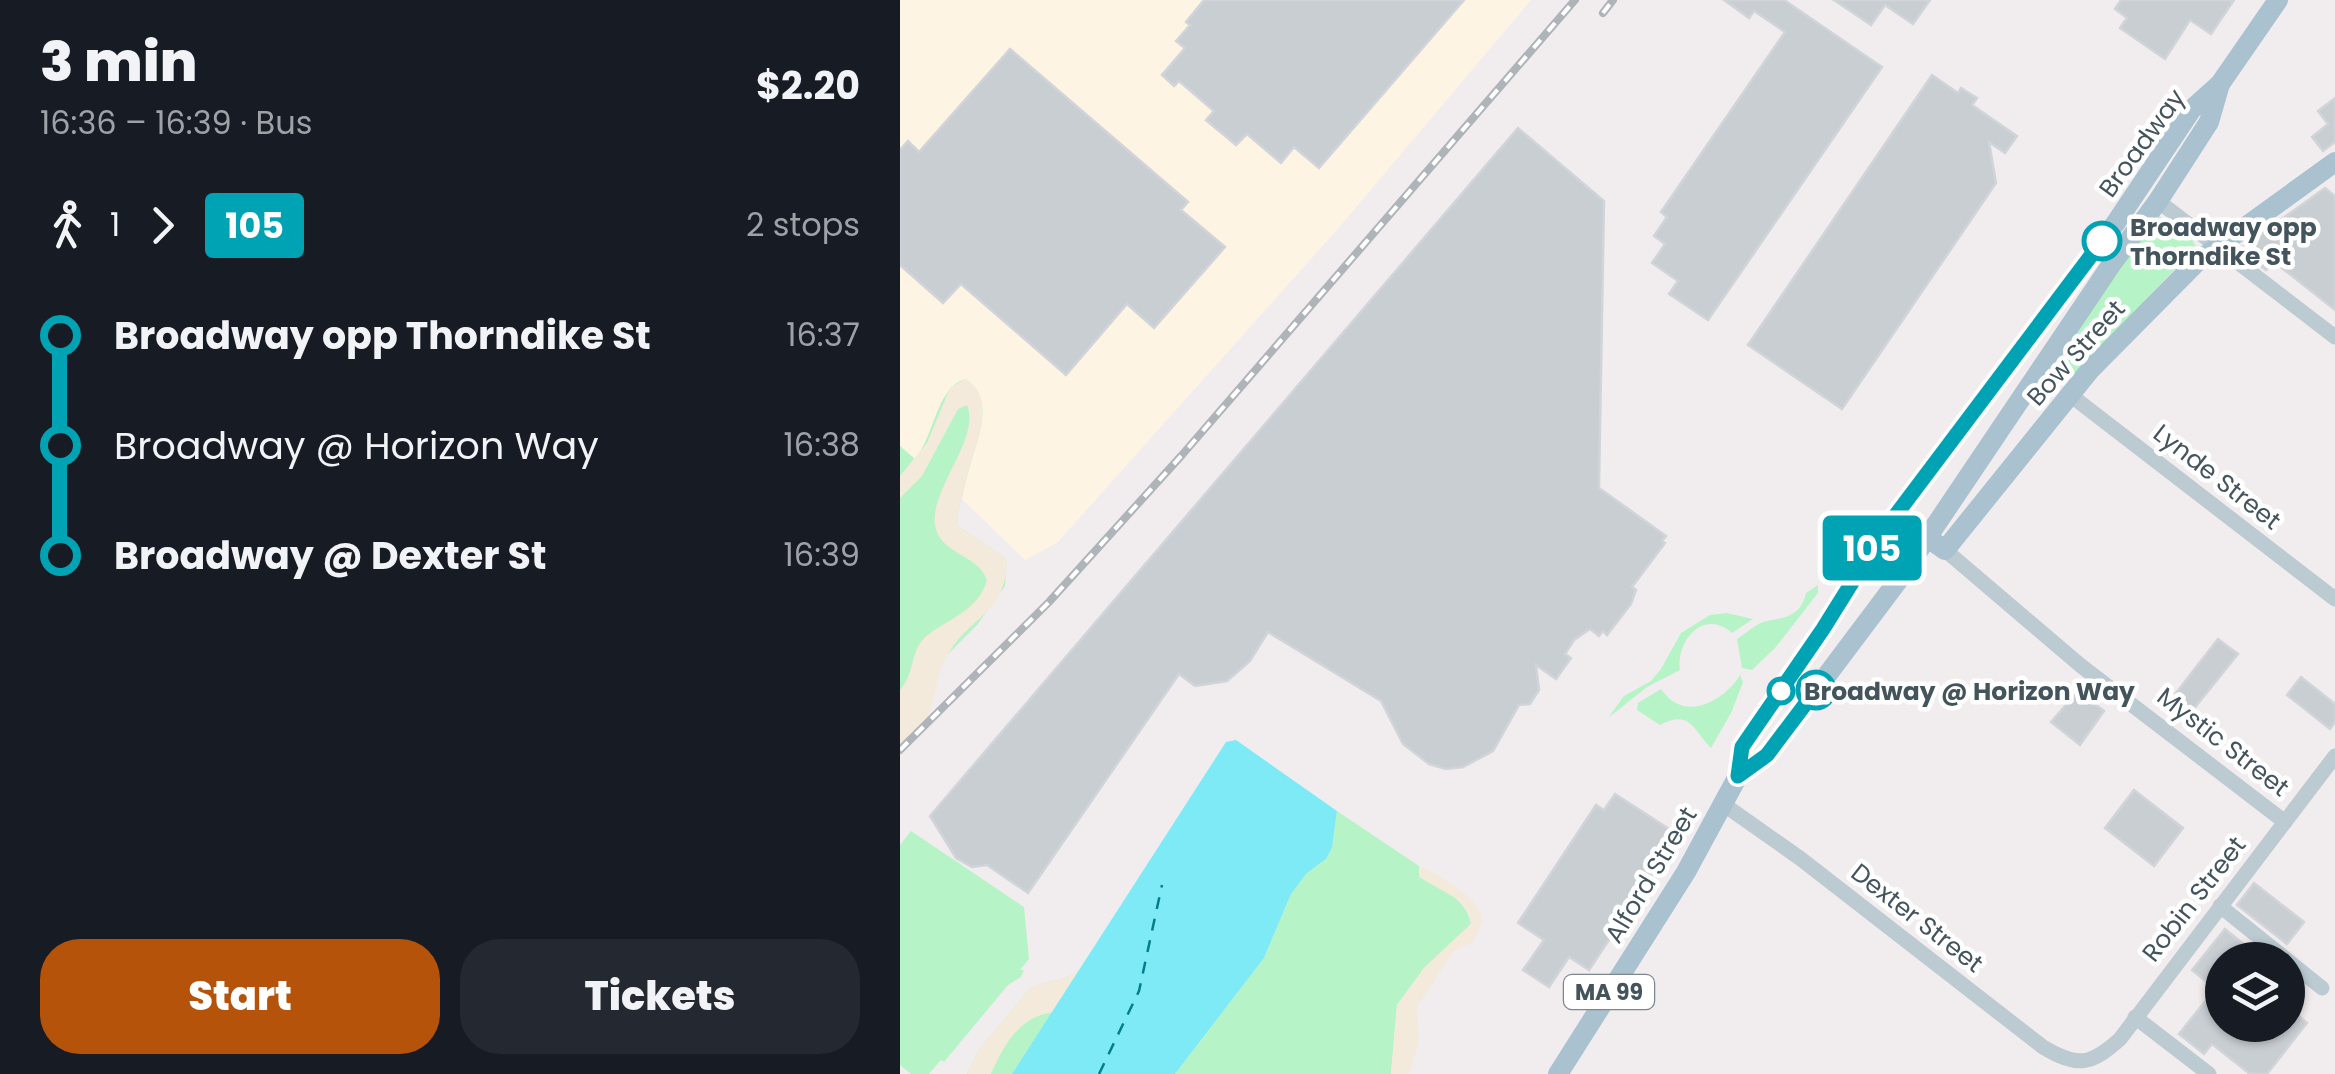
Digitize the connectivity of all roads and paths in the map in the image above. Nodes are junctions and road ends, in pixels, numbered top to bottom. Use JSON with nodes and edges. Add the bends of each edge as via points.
{"nodes":[{"id":1,"x":2278,"y":0,"type":"edge"},
{"id":2,"x":2220,"y":84,"type":"junction"},
{"id":3,"x":2335,"y":162,"type":"edge"},
{"id":4,"x":2158,"y":201,"type":"junction"},
{"id":5,"x":2217,"y":246,"type":"junction"},
{"id":6,"x":2335,"y":338,"type":"edge"},
{"id":7,"x":2070,"y":394,"type":"junction"},
{"id":8,"x":1925,"y":536,"type":"junction"},
{"id":9,"x":1945,"y":550,"type":"junction"},
{"id":10,"x":2335,"y":599,"type":"edge"},
{"id":11,"x":2335,"y":756,"type":"edge"},
{"id":12,"x":1738,"y":776,"type":"junction"},
{"id":13,"x":1723,"y":804,"type":"junction"},
{"id":14,"x":2285,"y":822,"type":"junction"},
{"id":15,"x":2220,"y":906,"type":"junction"},
{"id":16,"x":2322,"y":988,"type":"dead end"},
{"id":17,"x":2135,"y":1017,"type":"junction"},
{"id":18,"x":2085,"y":1061,"type":"joint"},
{"id":19,"x":1558,"y":1074,"type":"edge"},
{"id":20,"x":2209,"y":1074,"type":"edge"}],
"edges":[{"from":1,"to":2,"type":"main road","name":"Broadway","number":"MA 99"},
{"from":2,"to":4,"type":"main road","name":"Broadway","number":"MA 99","via":[[2209,122]]},
{"from":2,"to":12,"type":"main road","name":"Broadway","number":"MA 99","via":[[2192,109],[2115,224],[1886,528],[1742,747]]},
{"from":3,"to":5,"type":"main road","name":"Bow Street"},
{"from":4,"to":5,"type":"street"},
{"from":4,"to":8,"type":"main road","name":"Broadway","number":"MA 99"},
{"from":5,"to":6,"type":"street"},
{"from":5,"to":7,"type":"main road","name":"Bow Street"},
{"from":7,"to":9,"type":"main road","name":"Bow Street"},
{"from":7,"to":10,"type":"street","name":"Lynde Street"},
{"from":8,"to":9,"type":"main road"},
{"from":8,"to":12,"type":"main road","name":"Broadway","number":"MA 99","via":[[1767,755]]},
{"from":9,"to":14,"type":"street","name":"Mystic Street","via":[[2080,665]]},
{"from":11,"to":14,"type":"street","name":"Robin Street"},
{"from":12,"to":13,"type":"main road","name":"Broadway","number":"MA 99"},
{"from":13,"to":18,"type":"street","name":"Dexter Street","via":[[2044,1047]]},
{"from":13,"to":19,"type":"main road","name":"Alford Street","number":"MA 99"},
{"from":14,"to":15,"type":"street","name":"Robin Street"},
{"from":15,"to":16,"type":"street"},
{"from":15,"to":17,"type":"street","name":"Robin Street"},
{"from":17,"to":18,"type":"street","name":"Robin Street","via":[[2103,1055]]},
{"from":17,"to":20,"type":"street"}]}
